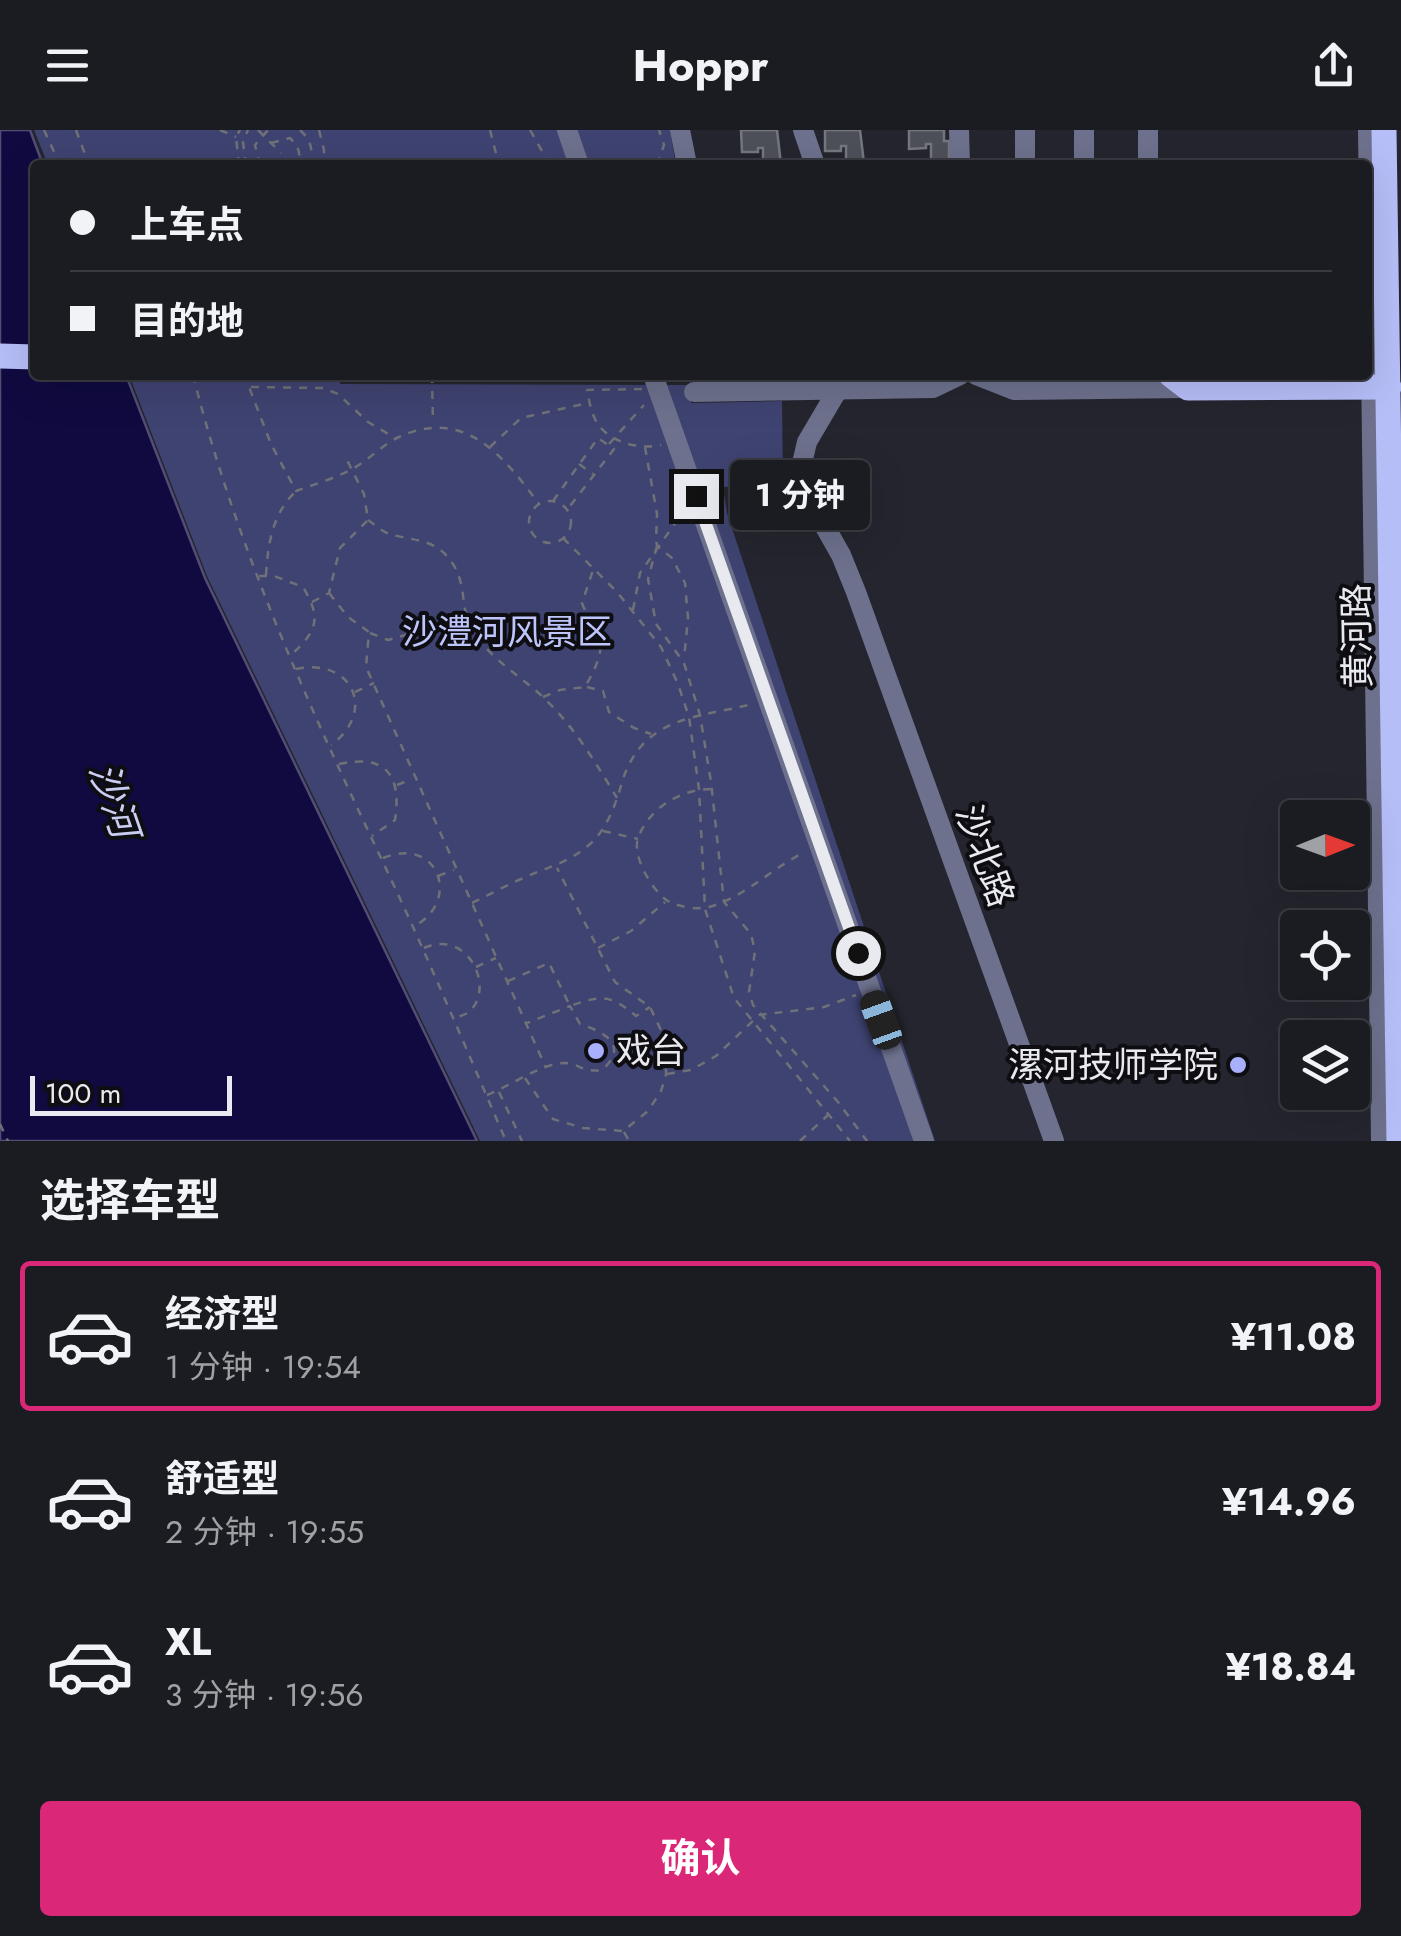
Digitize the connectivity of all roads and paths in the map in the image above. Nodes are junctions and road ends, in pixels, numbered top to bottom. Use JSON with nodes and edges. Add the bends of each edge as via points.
{"nodes":[{"id":1,"x":44,"y":130,"type":"edge"},
{"id":2,"x":76,"y":130,"type":"edge"},
{"id":3,"x":220,"y":130,"type":"edge"},
{"id":4,"x":240,"y":130,"type":"edge"},
{"id":5,"x":248,"y":130,"type":"edge"},
{"id":6,"x":268,"y":130,"type":"edge"},
{"id":7,"x":300,"y":130,"type":"edge"},
{"id":8,"x":319,"y":130,"type":"edge"},
{"id":9,"x":490,"y":130,"type":"edge"},
{"id":10,"x":530,"y":130,"type":"edge"},
{"id":11,"x":568,"y":130,"type":"edge"},
{"id":12,"x":659,"y":130,"type":"edge"},
{"id":13,"x":680,"y":130,"type":"edge"},
{"id":14,"x":803,"y":130,"type":"edge"},
{"id":15,"x":959,"y":130,"type":"edge"},
{"id":16,"x":1025,"y":130,"type":"edge"},
{"id":17,"x":1084,"y":130,"type":"edge"},
{"id":18,"x":1148,"y":130,"type":"edge"},
{"id":19,"x":1368,"y":130,"type":"edge"},
{"id":20,"x":1384,"y":130,"type":"edge"},
{"id":21,"x":260,"y":132,"type":"edge"},
{"id":22,"x":236,"y":137,"type":"junction"},
{"id":23,"x":271,"y":142,"type":"junction"},
{"id":24,"x":281,"y":153,"type":"dead end"},
{"id":25,"x":58,"y":160,"type":"edge"},
{"id":26,"x":87,"y":160,"type":"edge"},
{"id":27,"x":239,"y":160,"type":"edge"},
{"id":28,"x":245,"y":160,"type":"edge"},
{"id":29,"x":259,"y":160,"type":"edge"},
{"id":30,"x":299,"y":160,"type":"edge"},
{"id":31,"x":311,"y":160,"type":"edge"},
{"id":32,"x":323,"y":160,"type":"edge"},
{"id":33,"x":499,"y":160,"type":"edge"},
{"id":34,"x":547,"y":160,"type":"edge"},
{"id":35,"x":577,"y":160,"type":"edge"},
{"id":36,"x":659,"y":160,"type":"edge"},
{"id":37,"x":686,"y":160,"type":"edge"},
{"id":38,"x":813,"y":160,"type":"edge"},
{"id":39,"x":960,"y":160,"type":"edge"},
{"id":40,"x":1025,"y":160,"type":"edge"},
{"id":41,"x":1084,"y":160,"type":"edge"},
{"id":42,"x":1148,"y":160,"type":"edge"},
{"id":43,"x":1370,"y":160,"type":"edge"},
{"id":44,"x":1372,"y":197,"type":"edge"},
{"id":45,"x":0,"y":356,"type":"edge"},
{"id":46,"x":30,"y":357,"type":"edge"},
{"id":47,"x":1382,"y":365,"type":"edge"},
{"id":48,"x":0,"y":370,"type":"edge"},
{"id":49,"x":30,"y":371,"type":"edge"},
{"id":50,"x":194,"y":380,"type":"edge"},
{"id":51,"x":244,"y":380,"type":"edge"},
{"id":52,"x":432,"y":380,"type":"edge"},
{"id":53,"x":950,"y":380,"type":"edge"},
{"id":54,"x":989,"y":380,"type":"edge"},
{"id":55,"x":655,"y":382,"type":"edge"},
{"id":56,"x":1180,"y":382,"type":"edge"},
{"id":57,"x":249,"y":387,"type":"junction"},
{"id":58,"x":837,"y":391,"type":"junction"},
{"id":59,"x":694,"y":392,"type":"dead end"},
{"id":60,"x":590,"y":402,"type":"junction"},
{"id":61,"x":434,"y":425,"type":"junction"},
{"id":62,"x":395,"y":438,"type":"junction"},
{"id":63,"x":614,"y":438,"type":"junction"},
{"id":64,"x":677,"y":441,"type":"junction"},
{"id":65,"x":608,"y":445,"type":"junction"},
{"id":66,"x":489,"y":448,"type":"junction"},
{"id":67,"x":645,"y":448,"type":"junction"},
{"id":68,"x":346,"y":458,"type":"dead end"},
{"id":69,"x":578,"y":463,"type":"junction"},
{"id":70,"x":353,"y":468,"type":"junction"},
{"id":71,"x":594,"y":475,"type":"junction"},
{"id":72,"x":296,"y":491,"type":"junction"},
{"id":73,"x":696,"y":496,"type":"junction"},
{"id":74,"x":553,"y":501,"type":"junction"},
{"id":75,"x":539,"y":504,"type":"junction"},
{"id":76,"x":568,"y":510,"type":"junction"},
{"id":77,"x":368,"y":520,"type":"junction"},
{"id":78,"x":563,"y":538,"type":"junction"},
{"id":79,"x":658,"y":546,"type":"junction"},
{"id":80,"x":594,"y":568,"type":"junction"},
{"id":81,"x":266,"y":575,"type":"junction"},
{"id":82,"x":257,"y":576,"type":"junction"},
{"id":83,"x":329,"y":593,"type":"junction"},
{"id":84,"x":312,"y":602,"type":"junction"},
{"id":85,"x":632,"y":611,"type":"junction"},
{"id":86,"x":470,"y":626,"type":"junction"},
{"id":87,"x":368,"y":632,"type":"junction"},
{"id":88,"x":289,"y":658,"type":"junction"},
{"id":89,"x":684,"y":663,"type":"junction"},
{"id":90,"x":295,"y":670,"type":"junction"},
{"id":91,"x":374,"y":684,"type":"junction"},
{"id":92,"x":586,"y":687,"type":"junction"},
{"id":93,"x":354,"y":693,"type":"junction"},
{"id":94,"x":543,"y":697,"type":"junction"},
{"id":95,"x":769,"y":700,"type":"junction"},
{"id":96,"x":700,"y":715,"type":"junction"},
{"id":97,"x":689,"y":717,"type":"junction"},
{"id":98,"x":653,"y":735,"type":"junction"},
{"id":99,"x":330,"y":746,"type":"junction"},
{"id":100,"x":338,"y":764,"type":"junction"},
{"id":101,"x":415,"y":777,"type":"junction"},
{"id":102,"x":395,"y":786,"type":"junction"},
{"id":103,"x":712,"y":788,"type":"junction"},
{"id":104,"x":699,"y":789,"type":"junction"},
{"id":105,"x":618,"y":798,"type":"junction"},
{"id":106,"x":602,"y":830,"type":"junction"},
{"id":107,"x":371,"y":837,"type":"junction"},
{"id":108,"x":638,"y":839,"type":"junction"},
{"id":109,"x":820,"y":845,"type":"junction"},
{"id":110,"x":382,"y":859,"type":"junction"},
{"id":111,"x":557,"y":868,"type":"junction"},
{"id":112,"x":456,"y":869,"type":"junction"},
{"id":113,"x":437,"y":877,"type":"junction"},
{"id":114,"x":666,"y":901,"type":"junction"},
{"id":115,"x":724,"y":902,"type":"junction"},
{"id":116,"x":471,"y":904,"type":"junction"},
{"id":117,"x":705,"y":909,"type":"junction"},
{"id":118,"x":413,"y":928,"type":"junction"},
{"id":119,"x":597,"y":948,"type":"junction"},
{"id":120,"x":423,"y":949,"type":"junction"},
{"id":121,"x":496,"y":958,"type":"junction"},
{"id":122,"x":475,"y":968,"type":"junction"},
{"id":123,"x":506,"y":981,"type":"junction"},
{"id":124,"x":870,"y":990,"type":"junction"},
{"id":125,"x":570,"y":1006,"type":"junction"},
{"id":126,"x":650,"y":1007,"type":"junction"},
{"id":127,"x":759,"y":1014,"type":"junction"},
{"id":128,"x":453,"y":1018,"type":"junction"},
{"id":129,"x":750,"y":1020,"type":"junction"},
{"id":130,"x":526,"y":1024,"type":"junction"},
{"id":131,"x":546,"y":1068,"type":"junction"},
{"id":132,"x":696,"y":1068,"type":"junction"},
{"id":133,"x":666,"y":1074,"type":"junction"},
{"id":134,"x":701,"y":1075,"type":"dead end"},
{"id":135,"x":526,"y":1078,"type":"junction"},
{"id":136,"x":499,"y":1090,"type":"junction"},
{"id":137,"x":487,"y":1096,"type":"junction"},
{"id":138,"x":829,"y":1114,"type":"junction"},
{"id":139,"x":0,"y":1124,"type":"edge"},
{"id":140,"x":623,"y":1130,"type":"junction"},
{"id":141,"x":8,"y":1141,"type":"edge"},
{"id":142,"x":506,"y":1141,"type":"edge"},
{"id":143,"x":522,"y":1141,"type":"edge"},
{"id":144,"x":629,"y":1141,"type":"edge"},
{"id":145,"x":800,"y":1141,"type":"edge"},
{"id":146,"x":850,"y":1141,"type":"edge"},
{"id":147,"x":868,"y":1141,"type":"edge"},
{"id":148,"x":924,"y":1141,"type":"edge"},
{"id":149,"x":1054,"y":1141,"type":"edge"},
{"id":150,"x":1381,"y":1141,"type":"edge"},
{"id":151,"x":1399,"y":1141,"type":"edge"}],
"edges":[{"from":1,"to":25,"type":"path"},
{"from":2,"to":26,"type":"path"},
{"from":3,"to":22,"type":"path"},
{"from":4,"to":22,"type":"path"},
{"from":5,"to":28,"type":"path"},
{"from":6,"to":21,"type":"path"},
{"from":7,"to":31,"type":"path"},
{"from":8,"to":32,"type":"path"},
{"from":9,"to":33,"type":"path"},
{"from":10,"to":34,"type":"path"},
{"from":11,"to":35,"type":"street"},
{"from":12,"to":36,"type":"path","via":[[664,145]]},
{"from":13,"to":37,"type":"street"},
{"from":14,"to":38,"type":"street"},
{"from":15,"to":39,"type":"street"},
{"from":16,"to":40,"type":"street"},
{"from":17,"to":41,"type":"street"},
{"from":18,"to":42,"type":"street"},
{"from":19,"to":43,"type":"street"},
{"from":20,"to":47,"type":"main road","name":"黄河路"},
{"from":21,"to":23,"type":"path"},
{"from":21,"to":29,"type":"path"},
{"from":22,"to":27,"type":"path"},
{"from":23,"to":24,"type":"path"},
{"from":23,"to":30,"type":"path","via":[[290,138]]},
{"from":44,"to":47,"type":"street"},
{"from":45,"to":46,"type":"main road"},
{"from":47,"to":150,"type":"street"},
{"from":47,"to":151,"type":"main road","name":"黄河路"},
{"from":48,"to":49,"type":"main road"},
{"from":50,"to":82,"type":"path","via":[[228,502]]},
{"from":51,"to":57,"type":"path"},
{"from":52,"to":61,"type":"path"},
{"from":53,"to":58,"type":"street","via":[[933,388]]},
{"from":54,"to":56,"type":"street","via":[[1014,390]]},
{"from":55,"to":60,"type":"path","via":[[586,390]]},
{"from":55,"to":63,"type":"path"},
{"from":55,"to":64,"type":"street"},
{"from":57,"to":62,"type":"path","via":[[323,388]]},
{"from":57,"to":72,"type":"path"},
{"from":58,"to":59,"type":"street"},
{"from":58,"to":149,"type":"street","name":"沙北路","via":[[807,442],[800,472],[804,488],[856,592]]},
{"from":60,"to":63,"type":"path","via":[[594,419]]},
{"from":60,"to":66,"type":"path","via":[[521,418]]},
{"from":61,"to":62,"type":"path"},
{"from":61,"to":66,"type":"path"},
{"from":62,"to":70,"type":"path"},
{"from":63,"to":65,"type":"path"},
{"from":63,"to":67,"type":"path"},
{"from":64,"to":67,"type":"path"},
{"from":64,"to":73,"type":"street"},
{"from":65,"to":69,"type":"path","via":[[598,438]]},
{"from":65,"to":71,"type":"path","via":[[614,449]]},
{"from":66,"to":75,"type":"path"},
{"from":67,"to":79,"type":"path"},
{"from":68,"to":70,"type":"path"},
{"from":69,"to":71,"type":"path"},
{"from":69,"to":74,"type":"path"},
{"from":70,"to":72,"type":"path"},
{"from":70,"to":77,"type":"path"},
{"from":71,"to":76,"type":"path"},
{"from":72,"to":81,"type":"path","via":[[282,505],[268,542]]},
{"from":73,"to":79,"type":"path"},
{"from":73,"to":95,"type":"street"},
{"from":74,"to":75,"type":"path"},
{"from":74,"to":76,"type":"path"},
{"from":75,"to":78,"type":"path","via":[[529,519],[534,536],[552,543]]},
{"from":76,"to":78,"type":"path","via":[[571,522]]},
{"from":77,"to":83,"type":"path","via":[[340,548]]},
{"from":77,"to":86,"type":"path","via":[[442,551],[461,577]]},
{"from":78,"to":80,"type":"path"},
{"from":79,"to":85,"type":"path","via":[[640,573]]},
{"from":79,"to":89,"type":"path","via":[[685,582]]},
{"from":79,"to":89,"type":"path","via":[[648,579],[656,624]]},
{"from":80,"to":85,"type":"path"},
{"from":80,"to":92,"type":"path","via":[[582,604],[601,647]]},
{"from":81,"to":82,"type":"path"},
{"from":81,"to":84,"type":"path","via":[[303,587]]},
{"from":82,"to":88,"type":"path"},
{"from":83,"to":84,"type":"path"},
{"from":83,"to":87,"type":"path"},
{"from":84,"to":88,"type":"path","via":[[316,621],[310,638]]},
{"from":85,"to":97,"type":"path","via":[[661,647]]},
{"from":86,"to":87,"type":"path","via":[[388,640]]},
{"from":86,"to":94,"type":"path","via":[[491,656]]},
{"from":87,"to":91,"type":"path","via":[[366,667]]},
{"from":88,"to":90,"type":"path"},
{"from":89,"to":96,"type":"path"},
{"from":90,"to":93,"type":"path","via":[[332,669]]},
{"from":90,"to":99,"type":"path"},
{"from":91,"to":93,"type":"path"},
{"from":91,"to":101,"type":"path"},
{"from":92,"to":94,"type":"path"},
{"from":92,"to":98,"type":"path","via":[[603,691],[609,712]]},
{"from":93,"to":99,"type":"path","via":[[351,727]]},
{"from":94,"to":105,"type":"path"},
{"from":95,"to":96,"type":"path"},
{"from":95,"to":109,"type":"street"},
{"from":96,"to":97,"type":"path"},
{"from":96,"to":103,"type":"path"},
{"from":97,"to":98,"type":"path"},
{"from":97,"to":104,"type":"path"},
{"from":98,"to":105,"type":"path","via":[[630,761]]},
{"from":99,"to":100,"type":"path"},
{"from":100,"to":102,"type":"path","via":[[380,764]]},
{"from":100,"to":107,"type":"path"},
{"from":101,"to":102,"type":"path"},
{"from":101,"to":112,"type":"path"},
{"from":102,"to":107,"type":"path","via":[[395,820]]},
{"from":103,"to":104,"type":"path"},
{"from":103,"to":115,"type":"path"},
{"from":104,"to":108,"type":"path","via":[[673,797]]},
{"from":104,"to":117,"type":"path"},
{"from":105,"to":106,"type":"path"},
{"from":106,"to":108,"type":"path"},
{"from":106,"to":111,"type":"path"},
{"from":107,"to":110,"type":"path"},
{"from":108,"to":114,"type":"path","via":[[648,879]]},
{"from":109,"to":115,"type":"path"},
{"from":109,"to":124,"type":"street"},
{"from":110,"to":113,"type":"path","via":[[418,853]]},
{"from":110,"to":118,"type":"path"},
{"from":111,"to":116,"type":"path"},
{"from":111,"to":119,"type":"path"},
{"from":112,"to":113,"type":"path"},
{"from":112,"to":116,"type":"path"},
{"from":113,"to":118,"type":"path","via":[[438,904]]},
{"from":114,"to":117,"type":"path"},
{"from":114,"to":119,"type":"path"},
{"from":115,"to":117,"type":"path"},
{"from":115,"to":127,"type":"path","via":[[751,934],[749,992]]},
{"from":116,"to":121,"type":"path"},
{"from":117,"to":129,"type":"path","via":[[734,998]]},
{"from":118,"to":120,"type":"path"},
{"from":119,"to":126,"type":"path","via":[[615,982]]},
{"from":120,"to":122,"type":"path","via":[[445,942],[462,950]]},
{"from":120,"to":128,"type":"path"},
{"from":121,"to":122,"type":"path"},
{"from":121,"to":123,"type":"path"},
{"from":122,"to":128,"type":"path","via":[[476,998],[469,1012]]},
{"from":123,"to":125,"type":"path","via":[[549,963]]},
{"from":123,"to":130,"type":"path"},
{"from":124,"to":127,"type":"path","via":[[824,1007]]},
{"from":124,"to":148,"type":"street"},
{"from":125,"to":126,"type":"path","via":[[604,997],[636,1016]]},
{"from":125,"to":130,"type":"path"},
{"from":125,"to":131,"type":"path","via":[[580,1024],[605,1032],[614,1054],[602,1070],[586,1072],[569,1063]]},
{"from":126,"to":133,"type":"path","via":[[666,1041]]},
{"from":127,"to":129,"type":"path"},
{"from":127,"to":147,"type":"path"},
{"from":128,"to":137,"type":"path"},
{"from":129,"to":132,"type":"path"},
{"from":129,"to":138,"type":"path"},
{"from":130,"to":131,"type":"path"},
{"from":131,"to":135,"type":"path"},
{"from":132,"to":133,"type":"path"},
{"from":132,"to":134,"type":"path"},
{"from":133,"to":140,"type":"path","via":[[648,1111]]},
{"from":135,"to":136,"type":"path"},
{"from":135,"to":140,"type":"path","via":[[553,1120]]},
{"from":136,"to":137,"type":"path"},
{"from":136,"to":143,"type":"path"},
{"from":137,"to":142,"type":"path"},
{"from":138,"to":145,"type":"path"},
{"from":138,"to":146,"type":"path"},
{"from":139,"to":141,"type":"path"},
{"from":140,"to":144,"type":"path"}]}
